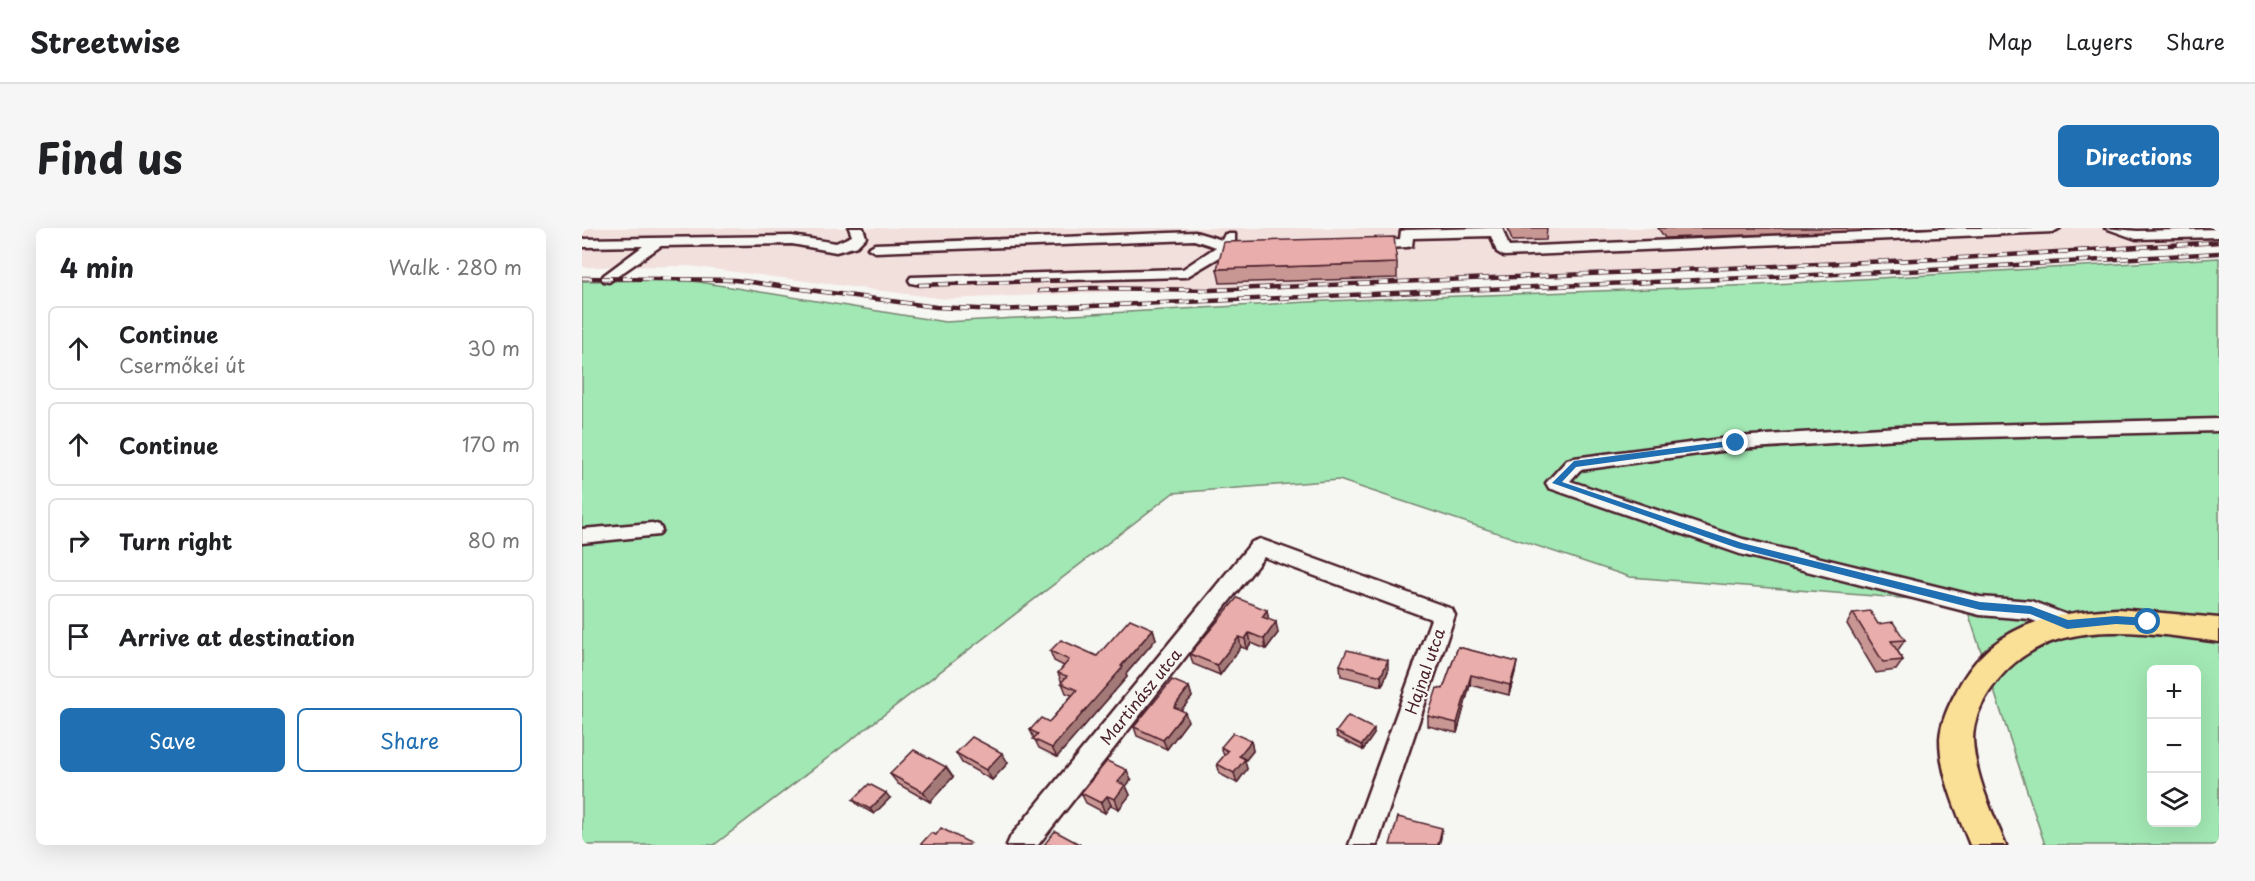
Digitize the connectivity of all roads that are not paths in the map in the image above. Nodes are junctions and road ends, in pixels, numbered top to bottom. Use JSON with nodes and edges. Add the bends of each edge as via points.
{"nodes":[{"id":1,"x":671,"y":228,"type":"edge"},
{"id":2,"x":761,"y":228,"type":"edge"},
{"id":3,"x":856,"y":228,"type":"edge"},
{"id":4,"x":2053,"y":228,"type":"edge"},
{"id":5,"x":2112,"y":228,"type":"edge"},
{"id":6,"x":1496,"y":230,"type":"edge"},
{"id":7,"x":1406,"y":231,"type":"edge"},
{"id":8,"x":2219,"y":232,"type":"edge"},
{"id":9,"x":1231,"y":236,"type":"edge"},
{"id":10,"x":582,"y":243,"type":"edge"},
{"id":11,"x":655,"y":244,"type":"junction"},
{"id":12,"x":1347,"y":246,"type":"edge"},
{"id":13,"x":874,"y":248,"type":"dead end"},
{"id":14,"x":1264,"y":250,"type":"edge"},
{"id":15,"x":609,"y":278,"type":"dead end"},
{"id":16,"x":916,"y":280,"type":"dead end"},
{"id":17,"x":2219,"y":425,"type":"edge"},
{"id":18,"x":652,"y":530,"type":"dead end"},
{"id":19,"x":582,"y":536,"type":"edge"},
{"id":20,"x":1260,"y":547,"type":"joint"},
{"id":21,"x":2067,"y":624,"type":"junction"},
{"id":22,"x":2219,"y":630,"type":"edge"},
{"id":23,"x":1021,"y":845,"type":"edge"},
{"id":24,"x":1363,"y":845,"type":"edge"},
{"id":25,"x":1988,"y":845,"type":"edge"}],
"edges":[{"from":1,"to":2,"type":"street"},
{"from":3,"to":11,"type":"street","via":[[859,237],[854,242],[832,248],[792,240]]},
{"from":4,"to":6,"type":"street","via":[[1504,252]]},
{"from":5,"to":8,"type":"street","via":[[2136,235]]},
{"from":6,"to":7,"type":"street"},
{"from":7,"to":12,"type":"street","via":[[1407,243]]},
{"from":9,"to":13,"type":"street"},
{"from":9,"to":14,"type":"street"},
{"from":9,"to":16,"type":"street","via":[[1186,273]]},
{"from":10,"to":11,"type":"street"},
{"from":11,"to":15,"type":"street"},
{"from":17,"to":21,"type":"street","via":[[1899,433],[1736,443],[1574,464],[1556,483],[1740,546],[1980,606],[2031,610]]},
{"from":18,"to":19,"type":"street"},
{"from":20,"to":23,"type":"street","name":"Martinász utca"},
{"from":20,"to":24,"type":"street","name":"Hajnal utca","via":[[1444,615]]},
{"from":21,"to":22,"type":"main road","via":[[2116,620]]},
{"from":21,"to":25,"type":"main road","via":[[2005,649],[1991,661],[1965,707],[1957,743],[1972,804]]}]}
